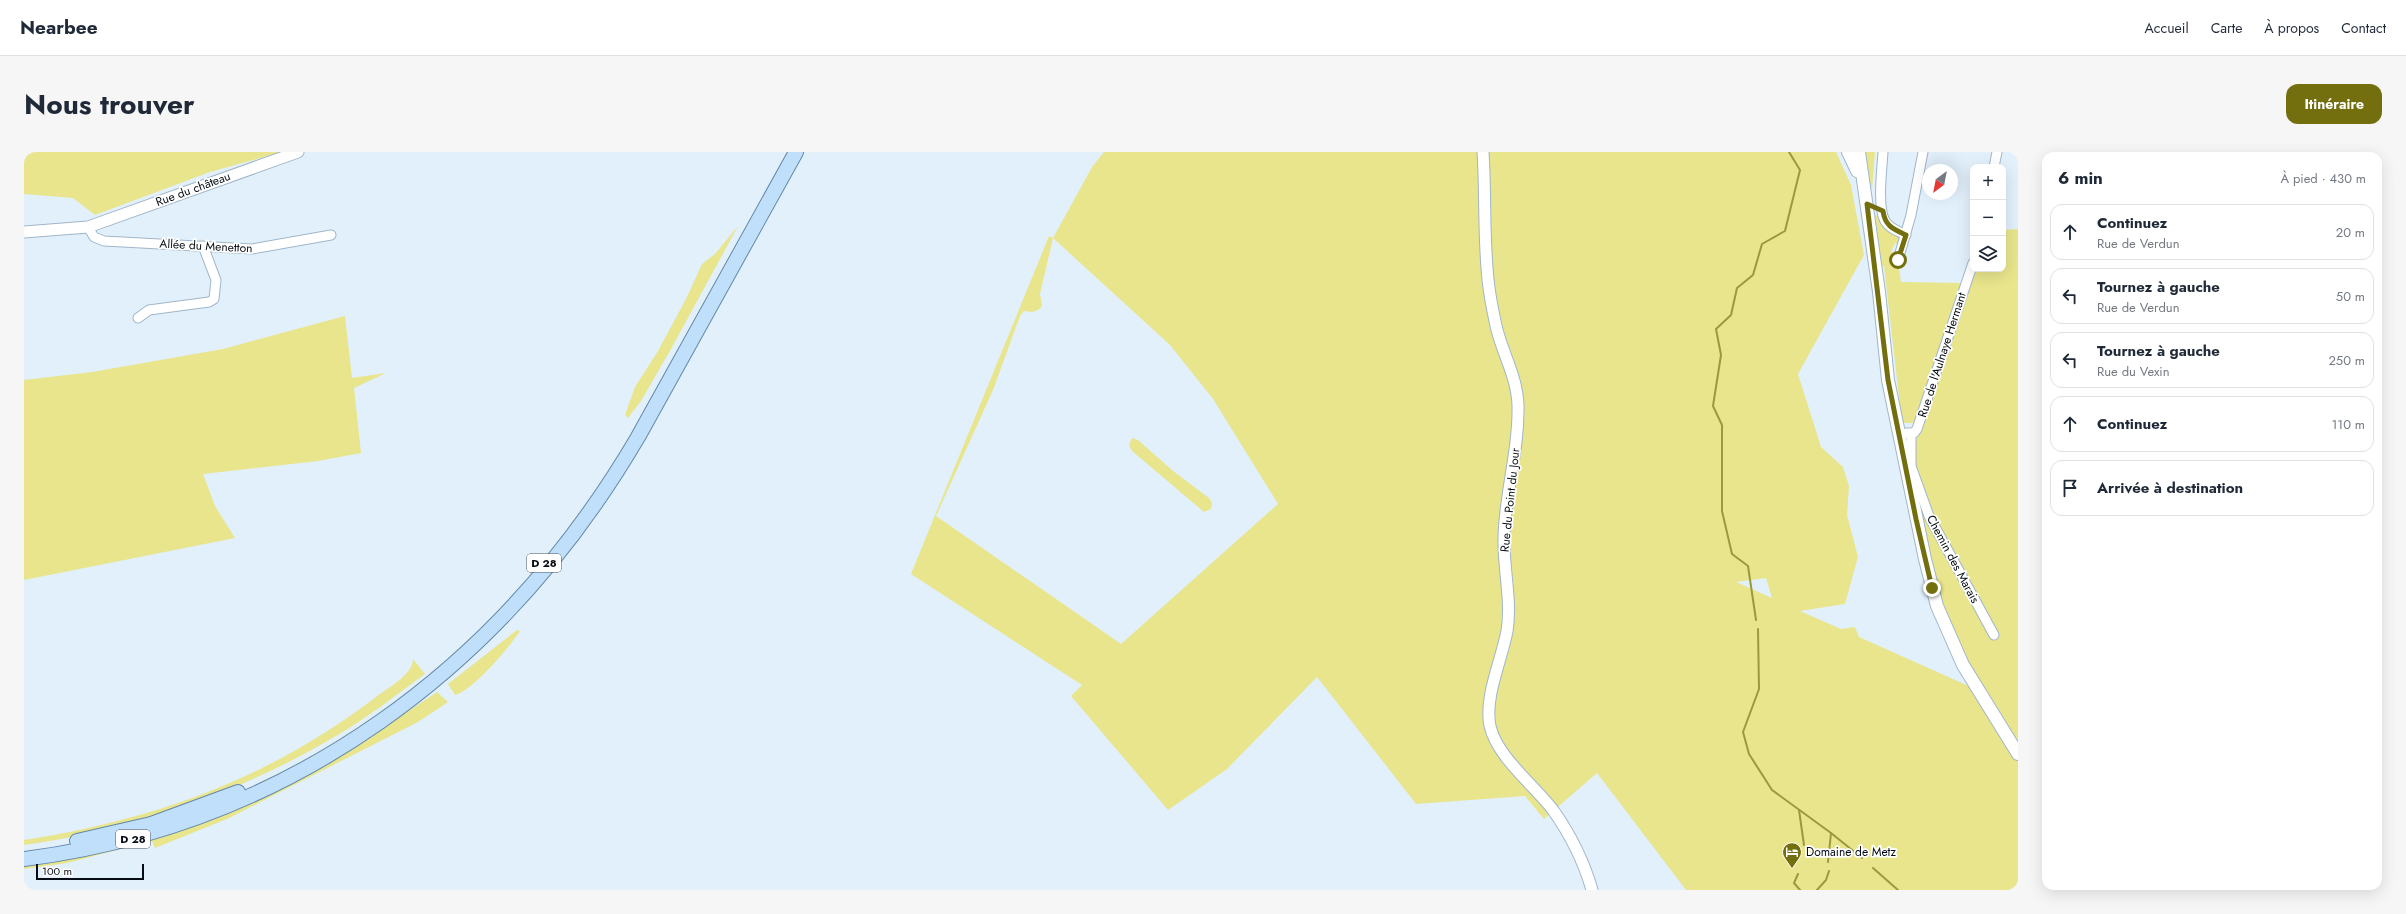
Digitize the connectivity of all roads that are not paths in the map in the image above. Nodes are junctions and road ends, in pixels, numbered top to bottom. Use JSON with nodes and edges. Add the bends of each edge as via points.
{"nodes":[{"id":1,"x":298,"y":152,"type":"edge"},
{"id":2,"x":788,"y":152,"type":"edge"},
{"id":3,"x":796,"y":152,"type":"edge"},
{"id":4,"x":1483,"y":152,"type":"edge"},
{"id":5,"x":1848,"y":152,"type":"edge"},
{"id":6,"x":1859,"y":152,"type":"edge"},
{"id":7,"x":1883,"y":152,"type":"edge"},
{"id":8,"x":1923,"y":152,"type":"edge"},
{"id":9,"x":1997,"y":152,"type":"edge"},
{"id":10,"x":1995,"y":164,"type":"edge"},
{"id":11,"x":1865,"y":195,"type":"junction"},
{"id":12,"x":1882,"y":201,"type":"junction"},
{"id":13,"x":1883,"y":211,"type":"junction"},
{"id":14,"x":88,"y":226,"type":"junction"},
{"id":15,"x":24,"y":232,"type":"edge"},
{"id":16,"x":331,"y":235,"type":"dead end"},
{"id":17,"x":1906,"y":235,"type":"junction"},
{"id":18,"x":203,"y":246,"type":"junction"},
{"id":19,"x":1898,"y":260,"type":"dead end"},
{"id":20,"x":1970,"y":272,"type":"edge"},
{"id":21,"x":138,"y":318,"type":"dead end"},
{"id":22,"x":1905,"y":433,"type":"junction"},
{"id":23,"x":1911,"y":474,"type":"junction"},
{"id":24,"x":1994,"y":636,"type":"dead end"},
{"id":25,"x":2018,"y":754,"type":"edge"},
{"id":26,"x":24,"y":850,"type":"edge"},
{"id":27,"x":24,"y":859,"type":"edge"},
{"id":28,"x":1592,"y":890,"type":"edge"}],
"edges":[{"from":1,"to":14,"type":"street","name":"Rue du château"},
{"from":2,"to":26,"type":"main road","number":"D 28","via":[[600,486],[559,544],[525,585],[455,654],[422,682],[366,722],[308,758],[258,783],[204,806],[151,824],[57,846]]},
{"from":3,"to":27,"type":"main road","number":"D 28","via":[[611,481],[553,562],[516,605],[462,657],[355,739],[298,773],[237,803],[172,828],[125,841]]},
{"from":4,"to":28,"type":"street","name":"Rue du Point du Jour","via":[[1484,223],[1489,288],[1498,331],[1513,375],[1518,405],[1504,535],[1509,605],[1507,630],[1489,709],[1490,727],[1516,769],[1552,809],[1564,828],[1581,859]]},
{"from":5,"to":11,"type":"main road"},
{"from":6,"to":11,"type":"main road"},
{"from":7,"to":12,"type":"street","via":[[1880,194]]},
{"from":8,"to":17,"type":"street","via":[[1920,177]]},
{"from":9,"to":10,"type":"street"},
{"from":11,"to":12,"type":"street"},
{"from":11,"to":13,"type":"street"},
{"from":11,"to":22,"type":"main road","via":[[1888,380]]},
{"from":12,"to":13,"type":"street"},
{"from":13,"to":17,"type":"street","via":[[1884,220],[1891,228]]},
{"from":14,"to":15,"type":"street","name":"Rue du château"},
{"from":14,"to":18,"type":"street","name":"Allée du Menetton","via":[[94,237],[104,241]]},
{"from":16,"to":18,"type":"street","name":"Allée du Menetton","via":[[252,249]]},
{"from":17,"to":19,"type":"street"},
{"from":18,"to":21,"type":"street","via":[[216,280],[214,299],[209,302],[150,310]]},
{"from":20,"to":22,"type":"street","name":"Rue de l'Aulnaye Hermant","via":[[1917,429]]},
{"from":22,"to":23,"type":"main road"},
{"from":23,"to":24,"type":"street","name":"Chemin des Marais","via":[[1929,516]]},
{"from":23,"to":25,"type":"main road","via":[[1924,559],[1937,606],[1963,665]]}]}
